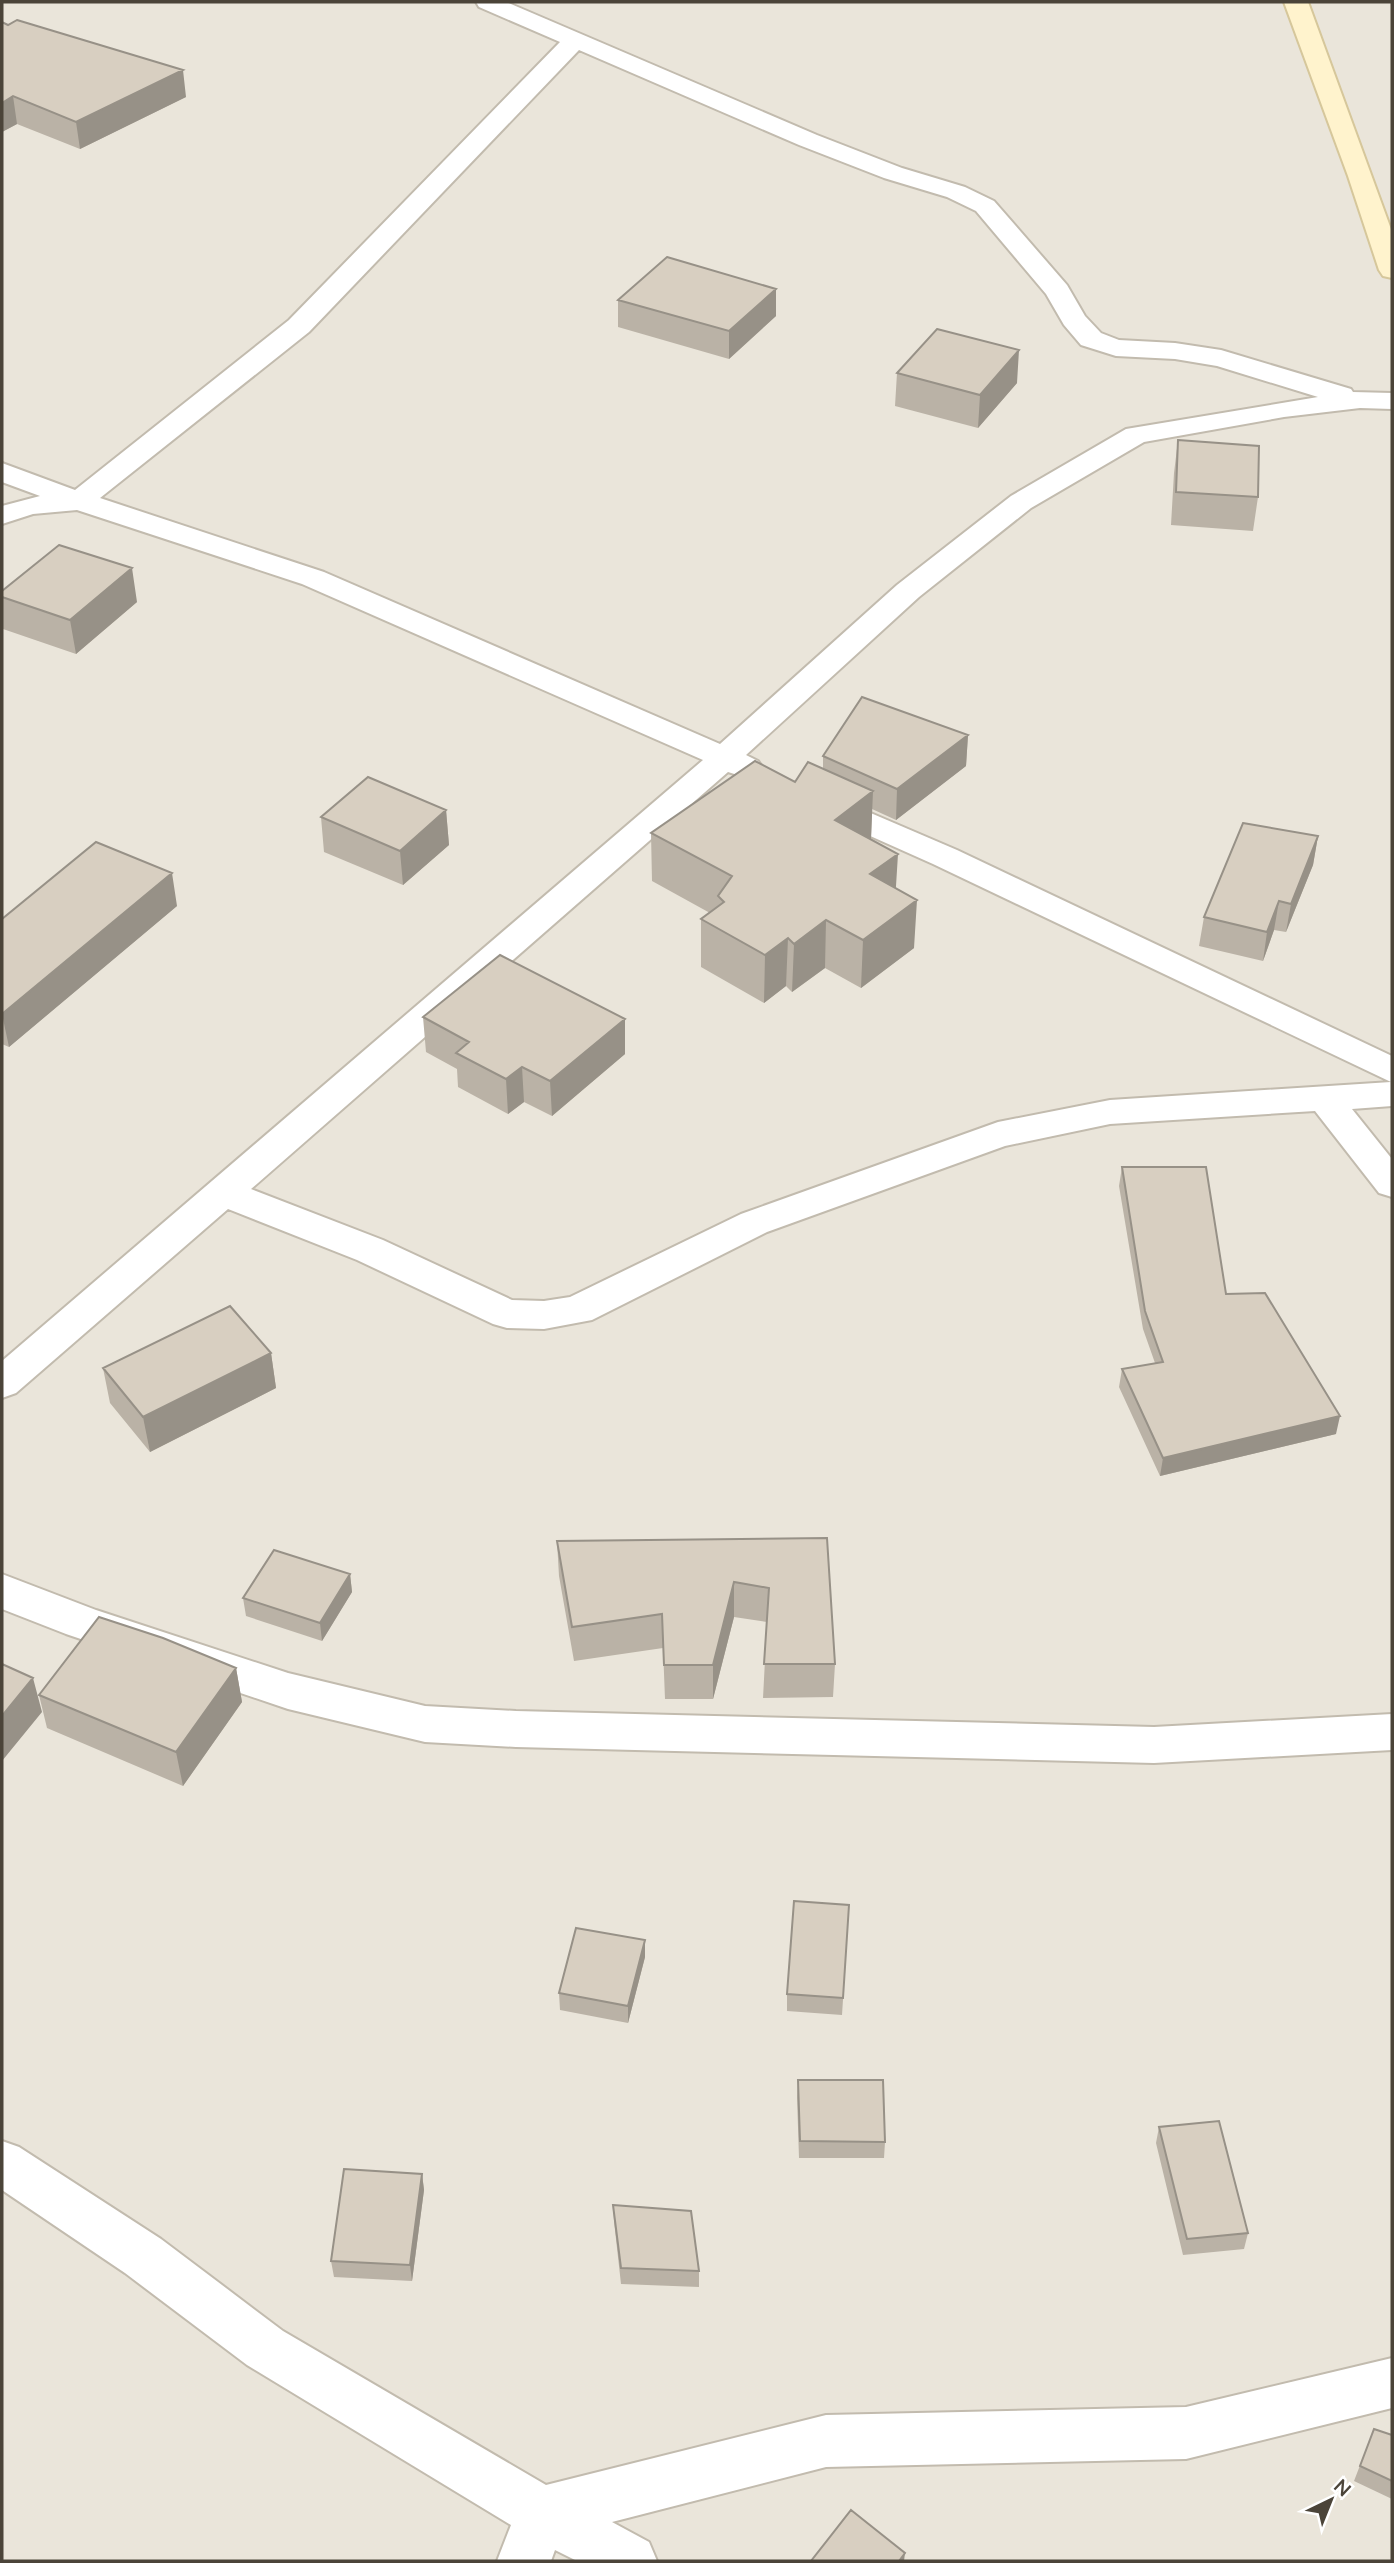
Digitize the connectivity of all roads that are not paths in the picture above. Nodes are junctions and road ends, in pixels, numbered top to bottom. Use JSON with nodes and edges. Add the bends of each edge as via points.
{"nodes":[{"id":1,"x":487,"y":2,"type":"edge"},
{"id":2,"x":1296,"y":2,"type":"edge"},
{"id":3,"x":575,"y":40,"type":"junction"},
{"id":4,"x":1392,"y":270,"type":"edge"},
{"id":5,"x":1376,"y":401,"type":"edge"},
{"id":6,"x":2,"y":472,"type":"edge"},
{"id":7,"x":79,"y":501,"type":"junction"},
{"id":8,"x":2,"y":515,"type":"edge"},
{"id":9,"x":724,"y":758,"type":"junction"},
{"id":10,"x":1392,"y":1070,"type":"edge"},
{"id":11,"x":1392,"y":1094,"type":"edge"},
{"id":12,"x":1324,"y":1098,"type":"junction"},
{"id":13,"x":1392,"y":1184,"type":"edge"},
{"id":14,"x":223,"y":1192,"type":"junction"},
{"id":15,"x":2,"y":1383,"type":"edge"},
{"id":16,"x":2,"y":1591,"type":"edge"},
{"id":17,"x":1392,"y":1732,"type":"edge"},
{"id":18,"x":2,"y":2163,"type":"edge"},
{"id":19,"x":1392,"y":2383,"type":"edge"},
{"id":20,"x":542,"y":2513,"type":"junction"},
{"id":21,"x":524,"y":2561,"type":"edge"},
{"id":22,"x":630,"y":2561,"type":"edge"}],
"edges":[{"from":1,"to":3,"type":"street"},
{"from":2,"to":4,"type":"street"},
{"from":3,"to":5,"type":"street","via":[[808,140],[985,206],[1058,291],[1073,319],[1091,339],[1116,348],[1221,358]]},
{"from":3,"to":7,"type":"street","via":[[299,326]]},
{"from":5,"to":9,"type":"street","via":[[1284,409],[1136,435],[1021,502],[908,591]]},
{"from":6,"to":7,"type":"street"},
{"from":7,"to":8,"type":"street","via":[[30,506]]},
{"from":7,"to":9,"type":"street","via":[[313,578]]},
{"from":9,"to":10,"type":"street","via":[[945,857]]},
{"from":9,"to":14,"type":"street"},
{"from":11,"to":12,"type":"street"},
{"from":12,"to":13,"type":"street"},
{"from":12,"to":14,"type":"street","via":[[1111,1112],[998,1135],[754,1223],[578,1310],[544,1315],[507,1314],[370,1250]]},
{"from":14,"to":15,"type":"street"},
{"from":16,"to":17,"type":"street","via":[[80,1622],[288,1691],[425,1724],[1154,1745]]},
{"from":18,"to":20,"type":"street","via":[[143,2256],[265,2348]]},
{"from":19,"to":20,"type":"street","via":[[1186,2433],[826,2441]]},
{"from":20,"to":21,"type":"street"},
{"from":20,"to":22,"type":"street"}]}
